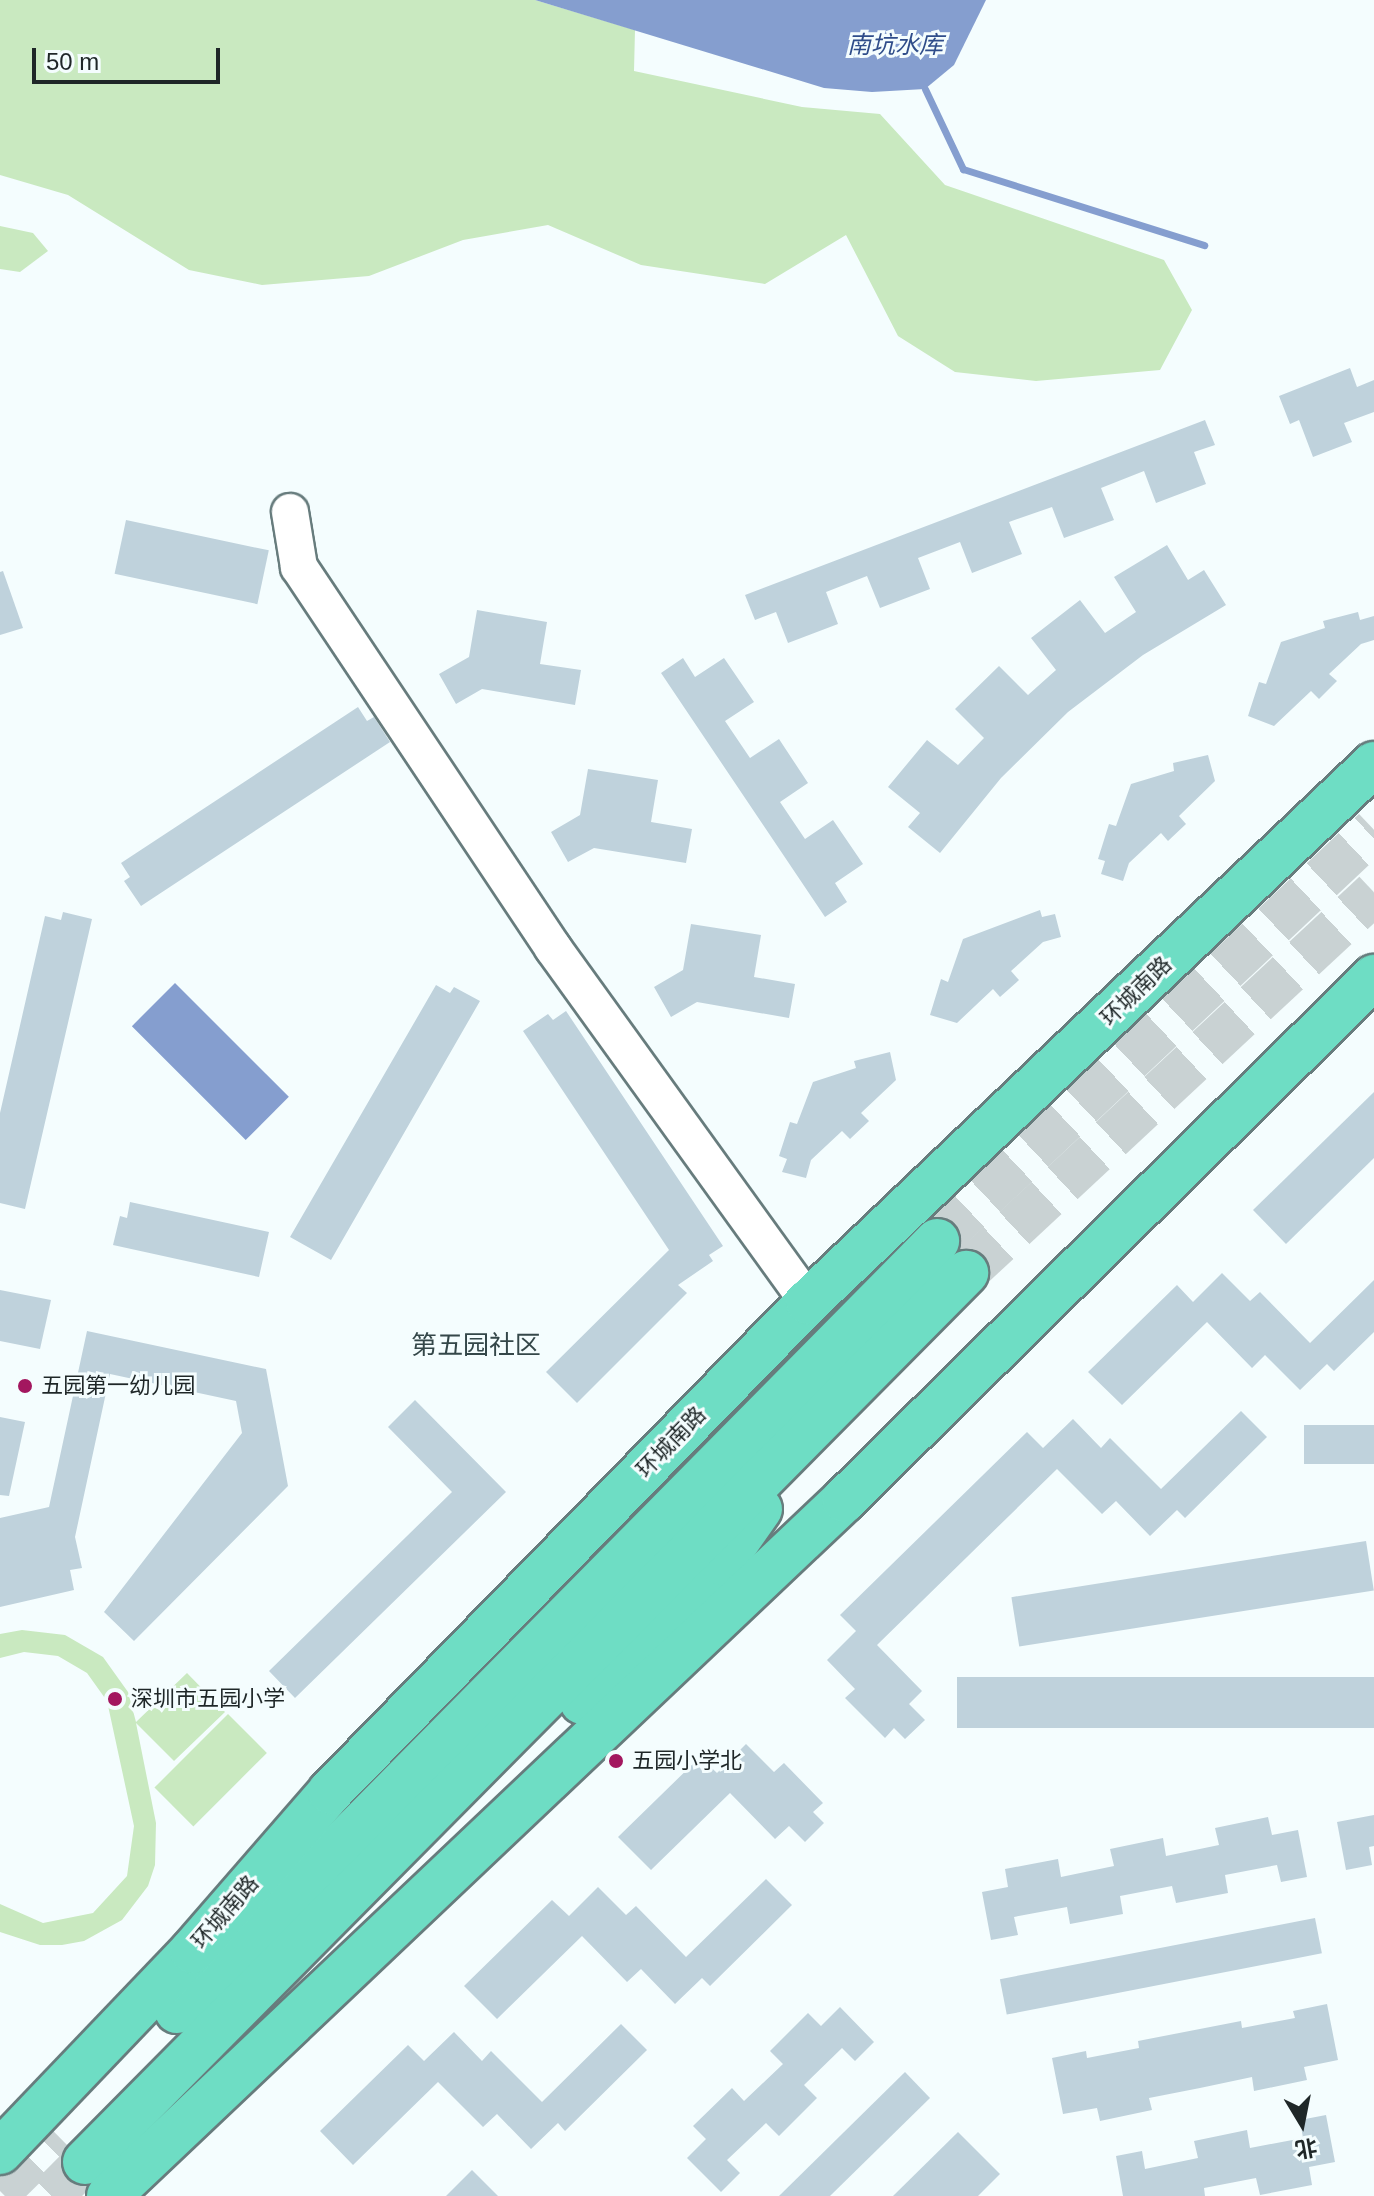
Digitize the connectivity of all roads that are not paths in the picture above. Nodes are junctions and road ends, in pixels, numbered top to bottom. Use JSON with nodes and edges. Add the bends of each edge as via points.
{"nodes":[{"id":1,"x":290,"y":512,"type":"dead end"},
{"id":2,"x":1374,"y":764,"type":"edge"},
{"id":3,"x":1374,"y":977,"type":"edge"},
{"id":4,"x":937,"y":1241,"type":"tunnel mouth"},
{"id":5,"x":966,"y":1273,"type":"tunnel mouth"},
{"id":6,"x":808,"y":1302,"type":"junction"},
{"id":7,"x":836,"y":1402,"type":"junction"},
{"id":8,"x":721,"y":1458,"type":"junction"},
{"id":9,"x":330,"y":1792,"type":"junction"},
{"id":10,"x":274,"y":2040,"type":"junction"},
{"id":11,"x":0,"y":2152,"type":"edge"},
{"id":12,"x":83,"y":2164,"type":"edge"}],
"edges":[{"from":1,"to":6,"type":"street","via":[[299,567],[553,948]]},
{"from":2,"to":6,"type":"main road","name":"环城南路"},
{"from":3,"to":10,"type":"main road","via":[[855,1489]]},
{"from":4,"to":8,"type":"main road","name":"环城南路"},
{"from":5,"to":7,"type":"main road"},
{"from":6,"to":9,"type":"main road","name":"环城南路"},
{"from":7,"to":10,"type":"main road","via":[[722,1563],[400,1884]]},
{"from":7,"to":12,"type":"main road"},
{"from":8,"to":9,"type":"main road"},
{"from":8,"to":12,"type":"main road","name":"环城南路"},
{"from":9,"to":11,"type":"main road","name":"环城南路","via":[[192,1951]]},
{"from":10,"to":12,"type":"main road"}]}
